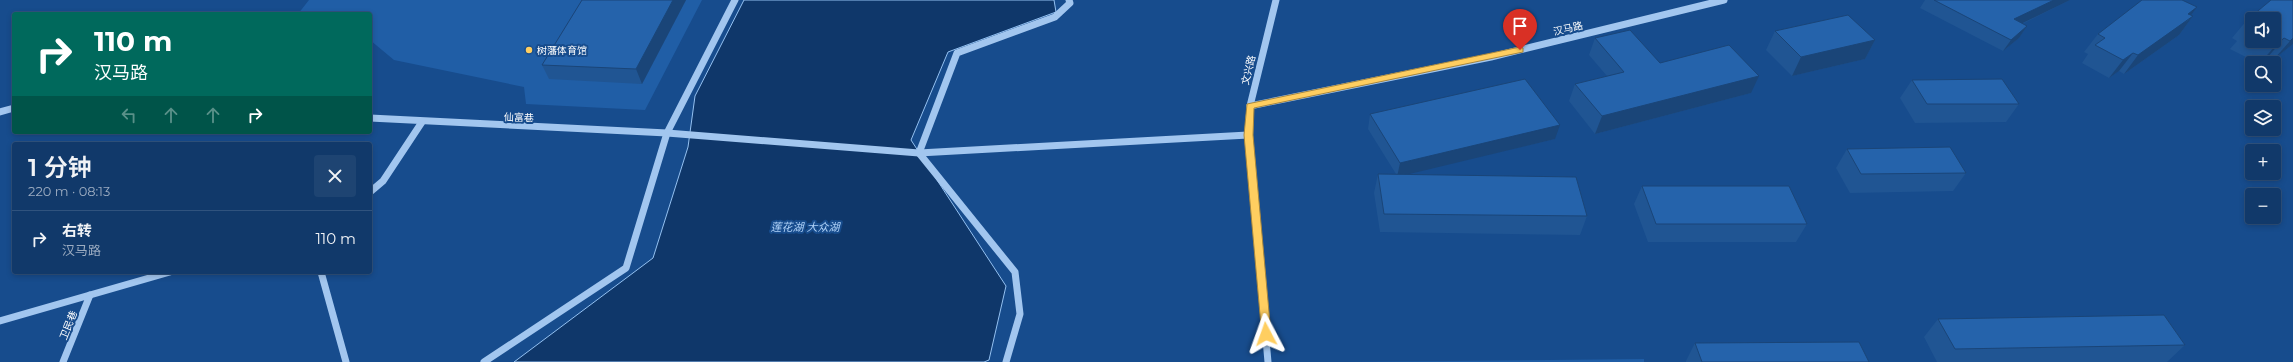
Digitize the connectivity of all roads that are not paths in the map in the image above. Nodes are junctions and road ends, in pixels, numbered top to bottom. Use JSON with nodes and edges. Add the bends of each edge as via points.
{"nodes":[{"id":1,"x":735,"y":0,"type":"edge"},
{"id":2,"x":1069,"y":0,"type":"edge"},
{"id":3,"x":1276,"y":0,"type":"edge"},
{"id":4,"x":1724,"y":0,"type":"edge"},
{"id":5,"x":1250,"y":106,"type":"junction"},
{"id":6,"x":12,"y":109,"type":"edge"},
{"id":7,"x":0,"y":112,"type":"edge"},
{"id":8,"x":372,"y":118,"type":"edge"},
{"id":9,"x":422,"y":122,"type":"junction"},
{"id":10,"x":667,"y":133,"type":"junction"},
{"id":11,"x":1248,"y":135,"type":"junction"},
{"id":12,"x":919,"y":152,"type":"junction"},
{"id":13,"x":372,"y":190,"type":"edge"},
{"id":14,"x":163,"y":274,"type":"edge"},
{"id":15,"x":322,"y":274,"type":"edge"},
{"id":16,"x":90,"y":295,"type":"junction"},
{"id":17,"x":0,"y":321,"type":"edge"},
{"id":18,"x":64,"y":362,"type":"edge"},
{"id":19,"x":346,"y":362,"type":"edge"},
{"id":20,"x":484,"y":362,"type":"edge"},
{"id":21,"x":1006,"y":362,"type":"edge"},
{"id":22,"x":1268,"y":362,"type":"edge"}],
"edges":[{"from":1,"to":10,"type":"street"},
{"from":2,"to":12,"type":"street","via":[[1070,3],[1055,17],[956,53]]},
{"from":3,"to":5,"type":"street","name":"文兴路"},
{"from":4,"to":5,"type":"street","name":"汉马路","via":[[1491,57]]},
{"from":5,"to":11,"type":"street","name":"文兴路"},
{"from":6,"to":7,"type":"street"},
{"from":8,"to":9,"type":"street","name":"仙富巷"},
{"from":9,"to":10,"type":"street","name":"仙富巷"},
{"from":9,"to":13,"type":"street","via":[[383,181]]},
{"from":10,"to":12,"type":"street","name":"仙富巷"},
{"from":10,"to":20,"type":"street","via":[[626,268]]},
{"from":11,"to":12,"type":"street","name":"仙富巷"},
{"from":11,"to":22,"type":"street","name":"文兴路"},
{"from":12,"to":21,"type":"street","via":[[1015,272],[1020,314]]},
{"from":14,"to":16,"type":"street"},
{"from":15,"to":19,"type":"street"},
{"from":16,"to":17,"type":"street"},
{"from":16,"to":18,"type":"street","name":"卫民巷"}]}
